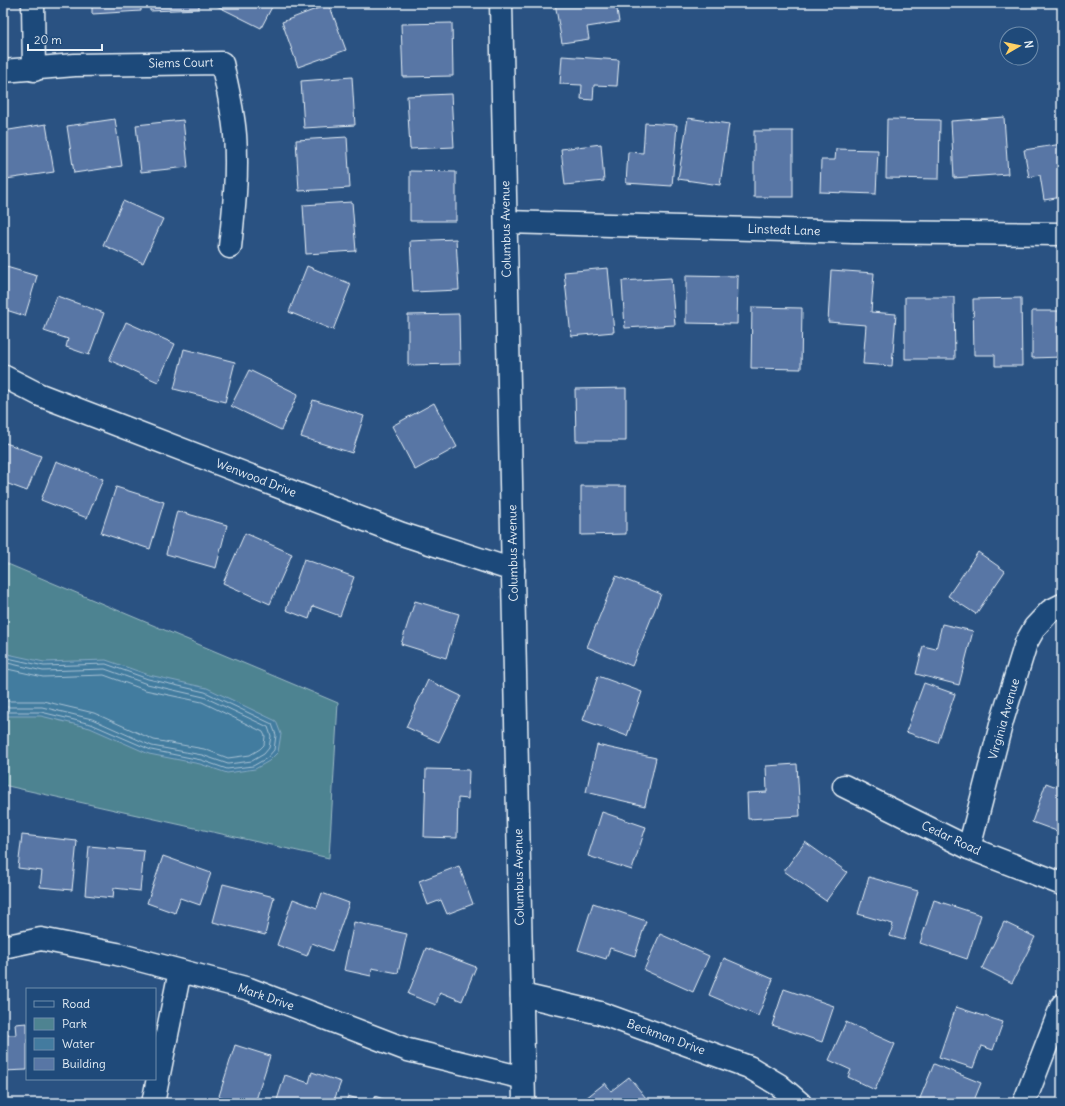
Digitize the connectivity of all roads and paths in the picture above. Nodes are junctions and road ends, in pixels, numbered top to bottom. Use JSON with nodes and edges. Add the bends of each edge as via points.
{"nodes":[{"id":1,"x":33,"y":3,"type":"edge"},
{"id":2,"x":501,"y":3,"type":"edge"},
{"id":3,"x":34,"y":70,"type":"junction"},
{"id":4,"x":3,"y":71,"type":"edge"},
{"id":5,"x":506,"y":222,"type":"junction"},
{"id":6,"x":1062,"y":234,"type":"edge"},
{"id":7,"x":230,"y":248,"type":"dead end"},
{"id":8,"x":3,"y":376,"type":"edge"},
{"id":9,"x":513,"y":570,"type":"junction"},
{"id":10,"x":1062,"y":605,"type":"edge"},
{"id":11,"x":844,"y":786,"type":"dead end"},
{"id":12,"x":969,"y":848,"type":"junction"},
{"id":13,"x":1062,"y":884,"type":"edge"},
{"id":14,"x":3,"y":947,"type":"edge"},
{"id":15,"x":180,"y":971,"type":"junction"},
{"id":16,"x":522,"y":995,"type":"junction"},
{"id":17,"x":1062,"y":1005,"type":"edge"},
{"id":18,"x":524,"y":1078,"type":"junction"},
{"id":19,"x":152,"y":1103,"type":"edge"},
{"id":20,"x":524,"y":1103,"type":"edge"},
{"id":21,"x":800,"y":1103,"type":"edge"},
{"id":22,"x":1024,"y":1103,"type":"edge"}],
"edges":[{"from":1,"to":3,"type":"street"},
{"from":2,"to":5,"type":"street","name":"Columbus Avenue"},
{"from":3,"to":4,"type":"street","name":"Siems Court"},
{"from":3,"to":7,"type":"street","name":"Siems Court","via":[[75,65],[222,62],[235,135],[235,190]]},
{"from":5,"to":6,"type":"street","name":"Linstedt Lane","via":[[854,232]]},
{"from":5,"to":9,"type":"street","name":"Columbus Avenue"},
{"from":8,"to":9,"type":"street","name":"Wenwood Drive","via":[[40,395],[394,532]]},
{"from":9,"to":16,"type":"street","name":"Columbus Avenue"},
{"from":10,"to":12,"type":"street","name":"Virginia Avenue","via":[[1050,611],[1035,627],[1026,643],[1002,721]]},
{"from":11,"to":12,"type":"street","name":"Cedar Road"},
{"from":12,"to":13,"type":"street","name":"Cedar Road"},
{"from":14,"to":15,"type":"street","name":"Mark Drive","via":[[41,939],[117,954]]},
{"from":15,"to":18,"type":"street","name":"Mark Drive","via":[[249,990],[408,1050]]},
{"from":15,"to":19,"type":"street"},
{"from":16,"to":18,"type":"street","name":"Columbus Avenue"},
{"from":16,"to":21,"type":"street","name":"Beckman Drive","via":[[600,1013],[749,1067]]},
{"from":17,"to":22,"type":"street"},
{"from":18,"to":20,"type":"street","name":"Columbus Avenue"}]}
